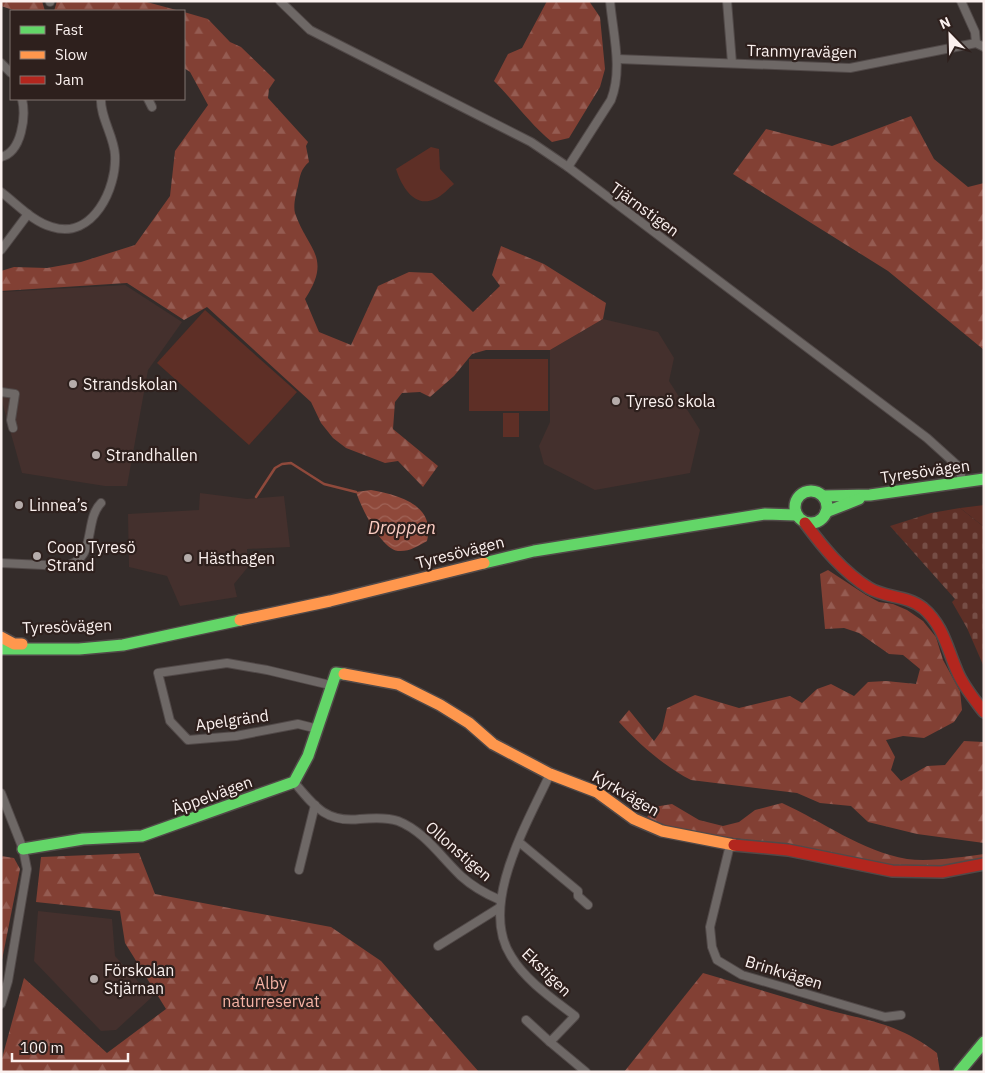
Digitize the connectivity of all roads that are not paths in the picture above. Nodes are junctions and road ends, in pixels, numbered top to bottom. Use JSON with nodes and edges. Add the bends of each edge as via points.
{"nodes":[{"id":1,"x":280,"y":1,"type":"edge"},
{"id":2,"x":727,"y":1,"type":"edge"},
{"id":3,"x":961,"y":1,"type":"edge"},
{"id":4,"x":609,"y":2,"type":"edge"},
{"id":5,"x":976,"y":44,"type":"junction"},
{"id":6,"x":984,"y":47,"type":"edge"},
{"id":7,"x":617,"y":59,"type":"junction"},
{"id":8,"x":732,"y":63,"type":"junction"},
{"id":9,"x":22,"y":100,"type":"edge"},
{"id":10,"x":101,"y":100,"type":"edge"},
{"id":11,"x":148,"y":100,"type":"edge"},
{"id":12,"x":152,"y":107,"type":"dead end"},
{"id":13,"x":1,"y":157,"type":"edge"},
{"id":14,"x":568,"y":167,"type":"junction"},
{"id":15,"x":1,"y":192,"type":"edge"},
{"id":16,"x":28,"y":214,"type":"junction"},
{"id":17,"x":1,"y":250,"type":"edge"},
{"id":18,"x":1,"y":392,"type":"edge"},
{"id":19,"x":13,"y":428,"type":"dead end"},
{"id":20,"x":984,"y":479,"type":"edge"},
{"id":21,"x":963,"y":482,"type":"junction"},
{"id":22,"x":823,"y":496,"type":"junction"},
{"id":23,"x":870,"y":496,"type":"junction"},
{"id":24,"x":795,"y":501,"type":"junction"},
{"id":25,"x":102,"y":503,"type":"dead end"},
{"id":26,"x":765,"y":514,"type":"junction"},
{"id":27,"x":796,"y":515,"type":"junction"},
{"id":28,"x":825,"y":515,"type":"junction"},
{"id":29,"x":805,"y":523,"type":"junction"},
{"id":30,"x":828,"y":554,"type":"junction"},
{"id":31,"x":1,"y":563,"type":"edge"},
{"id":32,"x":166,"y":636,"type":"junction"},
{"id":33,"x":1,"y":637,"type":"edge"},
{"id":34,"x":1,"y":649,"type":"edge"},
{"id":35,"x":330,"y":685,"type":"junction"},
{"id":36,"x":984,"y":712,"type":"edge"},
{"id":37,"x":318,"y":729,"type":"junction"},
{"id":38,"x":550,"y":774,"type":"junction"},
{"id":39,"x":294,"y":782,"type":"junction"},
{"id":40,"x":1,"y":794,"type":"edge"},
{"id":41,"x":315,"y":805,"type":"junction"},
{"id":42,"x":519,"y":842,"type":"junction"},
{"id":43,"x":730,"y":845,"type":"junction"},
{"id":44,"x":23,"y":848,"type":"junction"},
{"id":45,"x":984,"y":864,"type":"edge"},
{"id":46,"x":299,"y":870,"type":"dead end"},
{"id":47,"x":500,"y":904,"type":"junction"},
{"id":48,"x":588,"y":904,"type":"dead end"},
{"id":49,"x":438,"y":946,"type":"dead end"},
{"id":50,"x":1,"y":1004,"type":"edge"},
{"id":51,"x":902,"y":1015,"type":"dead end"},
{"id":52,"x":526,"y":1020,"type":"dead end"},
{"id":53,"x":550,"y":1042,"type":"junction"},
{"id":54,"x":984,"y":1042,"type":"edge"},
{"id":55,"x":586,"y":1072,"type":"edge"},
{"id":56,"x":959,"y":1072,"type":"edge"}],
"edges":[{"from":1,"to":14,"type":"street","name":"Tjärnstigen","via":[[310,30],[530,142]]},
{"from":2,"to":8,"type":"street"},
{"from":3,"to":5,"type":"street","via":[[975,32]]},
{"from":4,"to":7,"type":"street"},
{"from":5,"to":6,"type":"street"},
{"from":5,"to":8,"type":"street","name":"Tranmyravägen","via":[[850,68]]},
{"from":7,"to":8,"type":"street","name":"Tranmyravägen"},
{"from":7,"to":14,"type":"street","via":[[617,79],[611,100]]},
{"from":9,"to":13,"type":"street","via":[[24,108],[16,145]]},
{"from":10,"to":16,"type":"street","via":[[115,154],[113,183],[102,204],[88,221],[71,228],[46,225]]},
{"from":11,"to":12,"type":"street"},
{"from":14,"to":21,"type":"street","name":"Tjärnstigen","via":[[927,438],[958,466]]},
{"from":15,"to":16,"type":"street"},
{"from":16,"to":17,"type":"street"},
{"from":18,"to":19,"type":"street","via":[[15,394]]},
{"from":20,"to":21,"type":"street","name":"Tyresövägen"},
{"from":21,"to":23,"type":"street","name":"Tyresövägen"},
{"from":22,"to":23,"type":"street","name":"Tyresövägen"},
{"from":22,"to":24,"type":"street","name":"Tyresövägen","via":[[808,491]]},
{"from":22,"to":28,"type":"street","via":[[827,505]]},
{"from":23,"to":28,"type":"street","name":"Tyresövägen","via":[[839,505]]},
{"from":24,"to":26,"type":"street","name":"Tyresövägen"},
{"from":24,"to":27,"type":"street"},
{"from":25,"to":31,"type":"street","via":[[92,519],[87,549],[73,563],[64,566]]},
{"from":26,"to":27,"type":"street","name":"Tyresövägen"},
{"from":26,"to":32,"type":"street","name":"Tyresövägen","via":[[534,551]]},
{"from":27,"to":29,"type":"street"},
{"from":28,"to":29,"type":"street","name":"Tyresövägen","via":[[814,523]]},
{"from":28,"to":30,"type":"street","via":[[823,534]]},
{"from":29,"to":30,"type":"street"},
{"from":30,"to":36,"type":"street","via":[[870,589],[904,598],[922,607],[942,630],[957,672]]},
{"from":32,"to":33,"type":"street","name":"Tyresövägen","via":[[14,644]]},
{"from":32,"to":34,"type":"street","name":"Tyresövägen","via":[[123,645],[79,649]]},
{"from":35,"to":37,"type":"street"},
{"from":35,"to":37,"type":"street","name":"Apelgränd","via":[[227,663],[158,673],[170,720],[188,740],[236,736],[298,724]]},
{"from":35,"to":38,"type":"street","name":"Kyrkvägen","via":[[336,673],[398,684],[440,705],[469,723],[493,744]]},
{"from":37,"to":39,"type":"street","via":[[302,772]]},
{"from":38,"to":42,"type":"street","name":"Ekstigen"},
{"from":38,"to":43,"type":"street","name":"Kyrkvägen","via":[[597,792],[634,820],[662,831]]},
{"from":39,"to":41,"type":"street","name":"Ollonstigen"},
{"from":39,"to":44,"type":"street","name":"Äppelvägen","via":[[142,836],[83,839]]},
{"from":40,"to":44,"type":"street"},
{"from":41,"to":46,"type":"street"},
{"from":41,"to":47,"type":"street","name":"Ollonstigen","via":[[325,815],[340,818],[397,820],[423,836],[462,876]]},
{"from":42,"to":47,"type":"street","name":"Ekstigen"},
{"from":42,"to":48,"type":"street","via":[[578,891],[578,896]]},
{"from":43,"to":45,"type":"street","name":"Kyrkvägen","via":[[788,850],[892,871],[942,872]]},
{"from":43,"to":51,"type":"street","name":"Brinkvägen","via":[[710,927],[712,947],[718,960],[742,975],[885,1017]]},
{"from":44,"to":50,"type":"street","via":[[26,869],[8,981]]},
{"from":47,"to":49,"type":"street"},
{"from":47,"to":53,"type":"street","name":"Ekstigen","via":[[503,939],[510,956],[521,970],[575,1016]]},
{"from":52,"to":53,"type":"street"},
{"from":53,"to":55,"type":"street"},
{"from":54,"to":56,"type":"street"}]}
